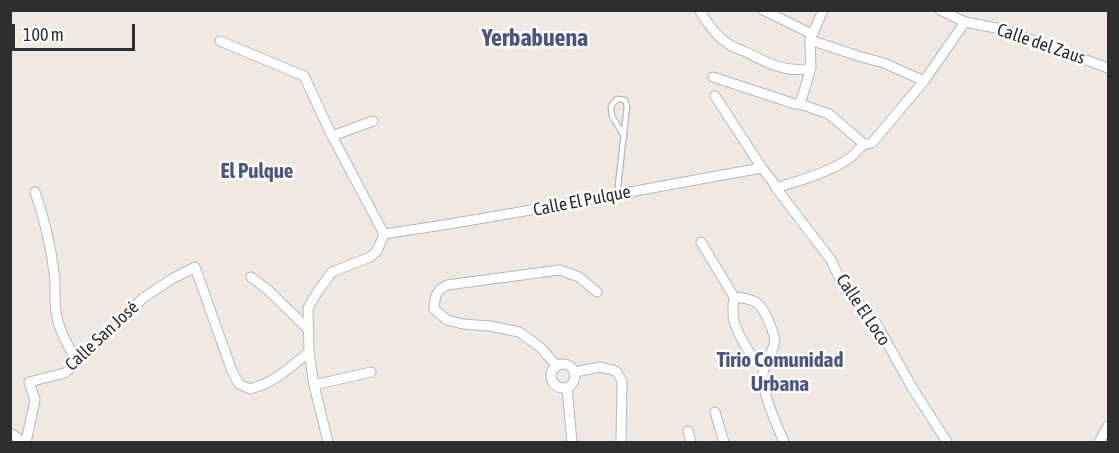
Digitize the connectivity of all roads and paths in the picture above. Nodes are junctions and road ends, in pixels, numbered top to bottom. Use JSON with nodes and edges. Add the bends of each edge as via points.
{"nodes":[{"id":1,"x":699,"y":10,"type":"edge"},
{"id":2,"x":763,"y":10,"type":"edge"},
{"id":3,"x":823,"y":10,"type":"edge"},
{"id":4,"x":940,"y":10,"type":"edge"},
{"id":5,"x":965,"y":22,"type":"junction"},
{"id":6,"x":811,"y":37,"type":"junction"},
{"id":7,"x":220,"y":41,"type":"dead end"},
{"id":8,"x":812,"y":68,"type":"junction"},
{"id":9,"x":1108,"y":68,"type":"edge"},
{"id":10,"x":713,"y":77,"type":"dead end"},
{"id":11,"x":924,"y":81,"type":"junction"},
{"id":12,"x":715,"y":96,"type":"dead end"},
{"id":13,"x":800,"y":104,"type":"junction"},
{"id":14,"x":373,"y":122,"type":"dead end"},
{"id":15,"x":332,"y":136,"type":"junction"},
{"id":16,"x":624,"y":136,"type":"junction"},
{"id":17,"x":864,"y":144,"type":"junction"},
{"id":18,"x":762,"y":168,"type":"junction"},
{"id":19,"x":774,"y":185,"type":"junction"},
{"id":20,"x":35,"y":192,"type":"dead end"},
{"id":21,"x":617,"y":195,"type":"junction"},
{"id":22,"x":384,"y":234,"type":"junction"},
{"id":23,"x":701,"y":242,"type":"dead end"},
{"id":24,"x":251,"y":278,"type":"dead end"},
{"id":25,"x":597,"y":292,"type":"dead end"},
{"id":26,"x":734,"y":297,"type":"junction"},
{"id":27,"x":309,"y":330,"type":"junction"},
{"id":28,"x":309,"y":352,"type":"junction"},
{"id":29,"x":766,"y":361,"type":"junction"},
{"id":30,"x":78,"y":362,"type":"junction"},
{"id":31,"x":556,"y":365,"type":"junction"},
{"id":32,"x":371,"y":372,"type":"dead end"},
{"id":33,"x":575,"y":372,"type":"junction"},
{"id":34,"x":314,"y":385,"type":"junction"},
{"id":35,"x":567,"y":388,"type":"junction"},
{"id":36,"x":715,"y":412,"type":"dead end"},
{"id":37,"x":1108,"y":426,"type":"edge"},
{"id":38,"x":688,"y":431,"type":"dead end"},
{"id":39,"x":10,"y":433,"type":"edge"},
{"id":40,"x":25,"y":442,"type":"edge"},
{"id":41,"x":328,"y":442,"type":"edge"},
{"id":42,"x":572,"y":442,"type":"edge"},
{"id":43,"x":621,"y":442,"type":"edge"},
{"id":44,"x":691,"y":442,"type":"edge"},
{"id":45,"x":724,"y":442,"type":"edge"},
{"id":46,"x":784,"y":442,"type":"edge"},
{"id":47,"x":947,"y":442,"type":"edge"},
{"id":48,"x":1099,"y":442,"type":"edge"}],
"edges":[{"from":1,"to":8,"type":"street","via":[[726,43],[780,68]]},
{"from":2,"to":6,"type":"street"},
{"from":3,"to":6,"type":"street"},
{"from":4,"to":5,"type":"street","name":"Calle del Zaus"},
{"from":5,"to":9,"type":"street","name":"Calle del Zaus","via":[[1001,29]]},
{"from":5,"to":11,"type":"street"},
{"from":6,"to":8,"type":"street"},
{"from":6,"to":11,"type":"street"},
{"from":7,"to":15,"type":"street","via":[[304,76]]},
{"from":8,"to":13,"type":"street"},
{"from":10,"to":13,"type":"street"},
{"from":11,"to":17,"type":"street","via":[[872,142]]},
{"from":12,"to":18,"type":"street"},
{"from":13,"to":17,"type":"street","via":[[829,114]]},
{"from":14,"to":15,"type":"street"},
{"from":15,"to":22,"type":"street"},
{"from":16,"to":16,"type":"lane","via":[[627,106],[625,100],[617,99],[610,106]]},
{"from":16,"to":21,"type":"lane"},
{"from":17,"to":19,"type":"street","via":[[834,168]]},
{"from":18,"to":19,"type":"street"},
{"from":18,"to":21,"type":"street","name":"Calle El Pulque"},
{"from":19,"to":47,"type":"street","name":"Calle El Loco","via":[[876,323]]},
{"from":20,"to":30,"type":"street","via":[[55,275],[56,312]]},
{"from":21,"to":22,"type":"street","name":"Calle El Pulque"},
{"from":22,"to":27,"type":"street","via":[[370,257],[332,272],[308,308]]},
{"from":23,"to":26,"type":"street"},
{"from":24,"to":27,"type":"street"},
{"from":25,"to":31,"type":"street","via":[[579,277],[560,270],[447,285],[436,294],[435,309],[447,320],[519,332],[540,346]]},
{"from":26,"to":29,"type":"street","via":[[734,322],[752,356]]},
{"from":26,"to":29,"type":"street","via":[[757,303],[769,321],[776,341]]},
{"from":27,"to":28,"type":"street"},
{"from":28,"to":30,"type":"street","name":"Calle San José","via":[[259,387],[250,389],[239,384],[195,267],[142,298]]},
{"from":28,"to":34,"type":"street"},
{"from":29,"to":46,"type":"street","via":[[765,389]]},
{"from":30,"to":40,"type":"street","name":"Calle San José","via":[[65,373],[29,382],[35,400]]},
{"from":31,"to":33,"type":"street","via":[[567,364]]},
{"from":31,"to":35,"type":"street","via":[[550,378],[560,388]]},
{"from":32,"to":34,"type":"street"},
{"from":33,"to":35,"type":"street"},
{"from":33,"to":43,"type":"street","via":[[600,367],[616,370],[621,381]]},
{"from":34,"to":41,"type":"street"},
{"from":35,"to":42,"type":"street"},
{"from":36,"to":45,"type":"street"},
{"from":37,"to":48,"type":"street"},
{"from":38,"to":44,"type":"street"},
{"from":39,"to":40,"type":"street"}]}
